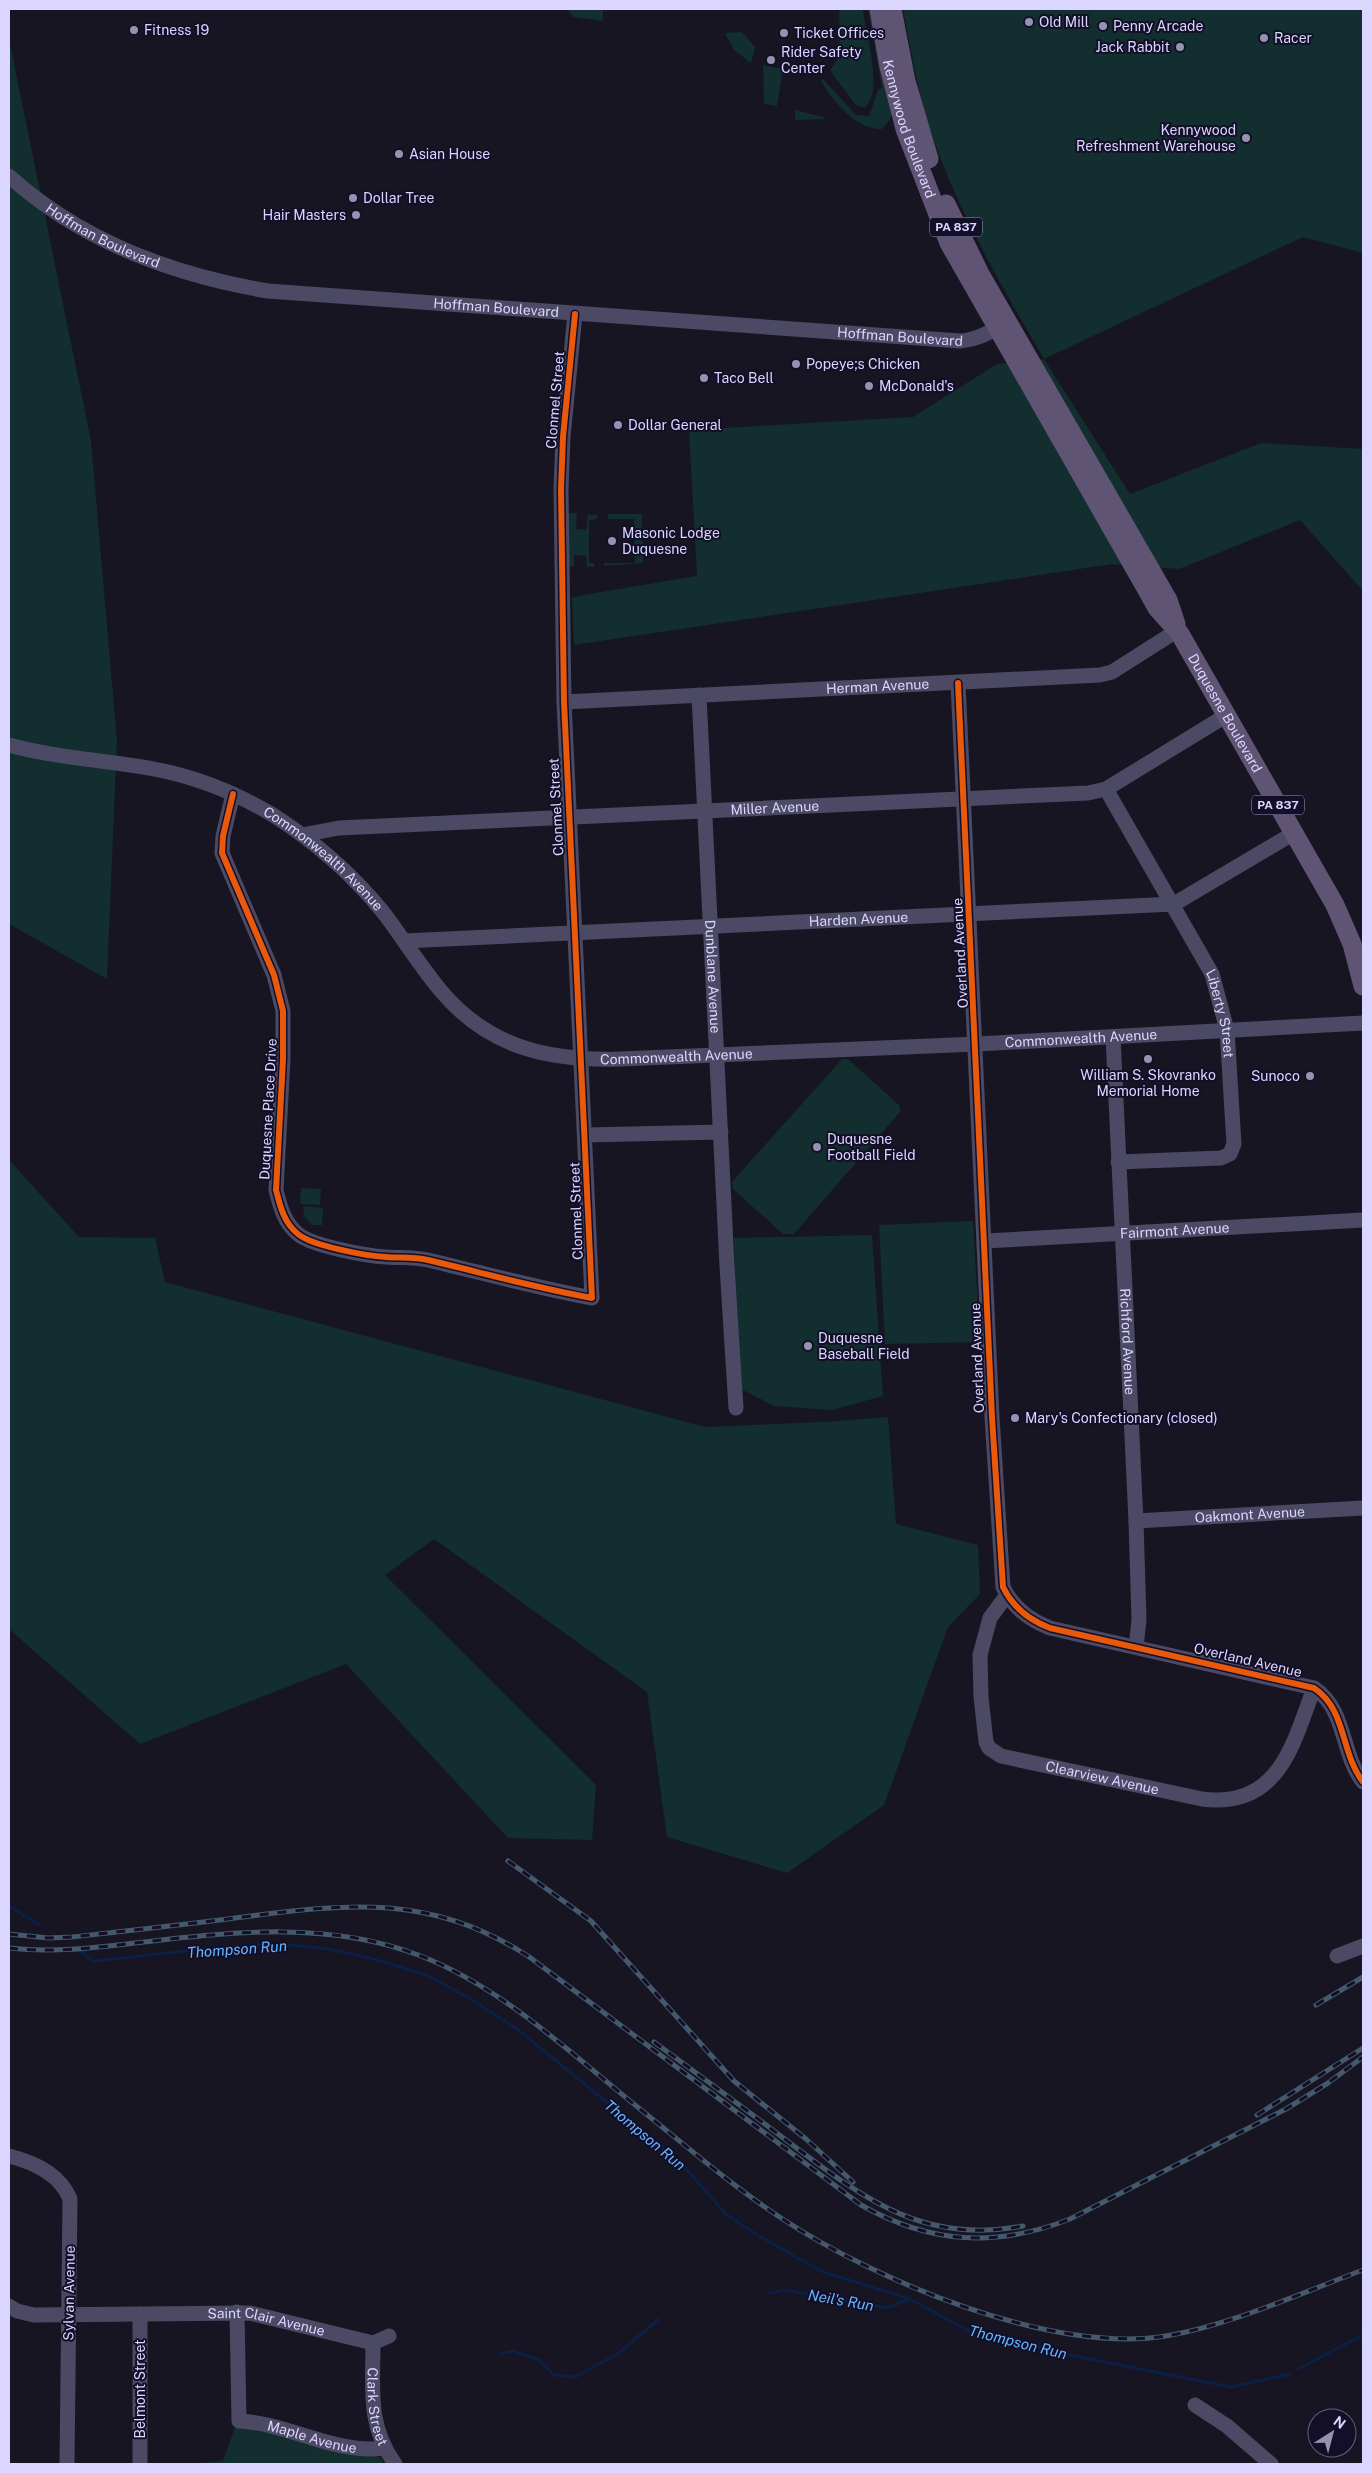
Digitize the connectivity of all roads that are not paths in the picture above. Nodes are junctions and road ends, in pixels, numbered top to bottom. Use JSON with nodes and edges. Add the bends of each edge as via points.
{"nodes":[{"id":1,"x":879,"y":9,"type":"edge"},
{"id":2,"x":892,"y":9,"type":"edge"},
{"id":3,"x":9,"y":176,"type":"edge"},
{"id":4,"x":575,"y":314,"type":"junction"},
{"id":5,"x":1003,"y":326,"type":"junction"},
{"id":6,"x":1015,"y":347,"type":"joint"},
{"id":7,"x":1178,"y":630,"type":"junction"},
{"id":8,"x":958,"y":683,"type":"junction"},
{"id":9,"x":699,"y":695,"type":"junction"},
{"id":10,"x":564,"y":702,"type":"junction"},
{"id":11,"x":1227,"y":715,"type":"junction"},
{"id":12,"x":9,"y":745,"type":"edge"},
{"id":13,"x":1106,"y":789,"type":"junction"},
{"id":14,"x":233,"y":794,"type":"junction"},
{"id":15,"x":964,"y":798,"type":"junction"},
{"id":16,"x":705,"y":811,"type":"junction"},
{"id":17,"x":569,"y":818,"type":"junction"},
{"id":18,"x":1294,"y":833,"type":"junction"},
{"id":19,"x":302,"y":835,"type":"junction"},
{"id":20,"x":1174,"y":904,"type":"junction"},
{"id":21,"x":971,"y":915,"type":"junction"},
{"id":22,"x":710,"y":926,"type":"junction"},
{"id":23,"x":575,"y":932,"type":"junction"},
{"id":24,"x":404,"y":941,"type":"junction"},
{"id":25,"x":1363,"y":986,"type":"edge"},
{"id":26,"x":1363,"y":1023,"type":"edge"},
{"id":27,"x":1227,"y":1030,"type":"junction"},
{"id":28,"x":1113,"y":1037,"type":"junction"},
{"id":29,"x":977,"y":1044,"type":"junction"},
{"id":30,"x":717,"y":1054,"type":"junction"},
{"id":31,"x":582,"y":1059,"type":"junction"},
{"id":32,"x":721,"y":1132,"type":"junction"},
{"id":33,"x":585,"y":1135,"type":"junction"},
{"id":34,"x":1118,"y":1162,"type":"junction"},
{"id":35,"x":1363,"y":1220,"type":"edge"},
{"id":36,"x":1121,"y":1233,"type":"junction"},
{"id":37,"x":985,"y":1241,"type":"junction"},
{"id":38,"x":592,"y":1298,"type":"joint"},
{"id":39,"x":736,"y":1408,"type":"dead end"},
{"id":40,"x":1363,"y":1508,"type":"edge"},
{"id":41,"x":1136,"y":1521,"type":"junction"},
{"id":42,"x":1007,"y":1595,"type":"junction"},
{"id":43,"x":1136,"y":1647,"type":"junction"},
{"id":44,"x":1314,"y":1688,"type":"junction"},
{"id":45,"x":1363,"y":1782,"type":"edge"},
{"id":46,"x":1363,"y":1946,"type":"edge"},
{"id":47,"x":1337,"y":1956,"type":"dead end"},
{"id":48,"x":9,"y":2156,"type":"edge"},
{"id":49,"x":9,"y":2307,"type":"edge"},
{"id":50,"x":237,"y":2312,"type":"junction"},
{"id":51,"x":140,"y":2314,"type":"junction"},
{"id":52,"x":68,"y":2315,"type":"junction"},
{"id":53,"x":389,"y":2336,"type":"dead end"},
{"id":54,"x":372,"y":2343,"type":"junction"},
{"id":55,"x":1195,"y":2405,"type":"dead end"},
{"id":56,"x":384,"y":2448,"type":"junction"},
{"id":57,"x":67,"y":2464,"type":"edge"},
{"id":58,"x":140,"y":2464,"type":"edge"},
{"id":59,"x":395,"y":2464,"type":"edge"},
{"id":60,"x":1271,"y":2464,"type":"edge"}],
"edges":[{"from":1,"to":5,"type":"main road","name":"Kennywood Boulevard","number":"PA 837","via":[[899,105],[923,180],[949,243]]},
{"from":2,"to":5,"type":"main road","name":"Kennywood Boulevard","number":"PA 837","via":[[906,82],[935,176]]},
{"from":3,"to":4,"type":"street","name":"Hoffman Boulevard","via":[[54,211],[112,244],[173,270],[217,282],[286,293]]},
{"from":4,"to":5,"type":"street","name":"Hoffman Boulevard","via":[[960,341],[983,337]]},
{"from":4,"to":10,"type":"street","name":"Clonmel Street","via":[[561,489]]},
{"from":5,"to":6,"type":"main road","name":"Kennywood Boulevard","number":"PA 837"},
{"from":6,"to":7,"type":"main road","name":"Duquesne Boulevard","number":"PA 837","via":[[1153,587],[1168,600]]},
{"from":7,"to":8,"type":"street","name":"Herman Avenue","via":[[1112,672],[1100,675]]},
{"from":7,"to":11,"type":"main road","name":"Duquesne Boulevard","number":"PA 837"},
{"from":8,"to":9,"type":"street","name":"Herman Avenue"},
{"from":8,"to":15,"type":"street","name":"Overland Avenue"},
{"from":9,"to":10,"type":"street","name":"Herman Avenue"},
{"from":9,"to":16,"type":"street","name":"Dunblane Avenue"},
{"from":10,"to":17,"type":"street","name":"Clonmel Street"},
{"from":11,"to":13,"type":"street","name":"Miller Avenue"},
{"from":11,"to":18,"type":"main road","name":"Duquesne Boulevard","number":"PA 837"},
{"from":12,"to":14,"type":"street","name":"Commonwealth Avenue","via":[[156,769],[192,778]]},
{"from":13,"to":15,"type":"street","name":"Miller Avenue","via":[[1088,793]]},
{"from":13,"to":20,"type":"street","name":"Liberty Street"},
{"from":14,"to":19,"type":"street","name":"Commonwealth Avenue"},
{"from":14,"to":38,"type":"street","name":"Duquesne Place Drive","via":[[222,853],[274,975],[284,1018],[276,1171],[276,1190],[282,1213],[298,1234],[321,1244],[385,1257],[426,1260]]},
{"from":15,"to":16,"type":"street","name":"Miller Avenue"},
{"from":15,"to":21,"type":"street","name":"Overland Avenue"},
{"from":16,"to":17,"type":"street","name":"Miller Avenue"},
{"from":16,"to":22,"type":"street","name":"Dunblane Avenue"},
{"from":17,"to":19,"type":"street","name":"Miller Avenue","via":[[339,828]]},
{"from":17,"to":23,"type":"street","name":"Clonmel Street"},
{"from":18,"to":20,"type":"street","name":"Harden Avenue"},
{"from":18,"to":25,"type":"main road","name":"Duquesne Boulevard","number":"PA 837","via":[[1343,922]]},
{"from":19,"to":24,"type":"street","name":"Commonwealth Avenue","via":[[355,880]]},
{"from":20,"to":21,"type":"street","name":"Harden Avenue"},
{"from":20,"to":27,"type":"street","name":"Liberty Street","via":[[1212,974]]},
{"from":21,"to":22,"type":"street","name":"Harden Avenue"},
{"from":21,"to":29,"type":"street","name":"Overland Avenue"},
{"from":22,"to":23,"type":"street","name":"Harden Avenue"},
{"from":22,"to":30,"type":"street","name":"Dunblane Avenue"},
{"from":23,"to":24,"type":"street","name":"Harden Avenue"},
{"from":23,"to":31,"type":"street","name":"Clonmel Street"},
{"from":24,"to":31,"type":"street","name":"Commonwealth Avenue","via":[[443,993],[480,1027],[524,1049]]},
{"from":26,"to":27,"type":"street","name":"Commonwealth Avenue"},
{"from":27,"to":28,"type":"street","name":"Commonwealth Avenue"},
{"from":27,"to":34,"type":"street","name":"Liberty Street","via":[[1234,1144],[1230,1154],[1221,1158]]},
{"from":28,"to":29,"type":"street","name":"Commonwealth Avenue"},
{"from":28,"to":34,"type":"street","name":"Richford Avenue"},
{"from":29,"to":30,"type":"street","name":"Commonwealth Avenue"},
{"from":29,"to":37,"type":"street","name":"Overland Avenue"},
{"from":30,"to":31,"type":"street","name":"Commonwealth Avenue"},
{"from":30,"to":32,"type":"street","name":"Dunblane Avenue"},
{"from":31,"to":33,"type":"street","name":"Clonmel Street"},
{"from":32,"to":33,"type":"street"},
{"from":32,"to":39,"type":"street","name":"Dunblane Avenue"},
{"from":33,"to":38,"type":"street","name":"Clonmel Street"},
{"from":34,"to":36,"type":"street","name":"Richford Avenue"},
{"from":35,"to":36,"type":"street","name":"Fairmont Avenue"},
{"from":36,"to":37,"type":"street","name":"Fairmont Avenue"},
{"from":36,"to":41,"type":"street","name":"Richford Avenue"},
{"from":37,"to":42,"type":"street","name":"Overland Avenue","via":[[1000,1568]]},
{"from":40,"to":41,"type":"street","name":"Oakmont Avenue"},
{"from":41,"to":43,"type":"street","name":"Richford Avenue","via":[[1139,1620]]},
{"from":42,"to":43,"type":"street","name":"Overland Avenue","via":[[1017,1609],[1040,1624]]},
{"from":42,"to":44,"type":"street","name":"Clearview Avenue","via":[[986,1627],[979,1666],[986,1742],[1001,1756],[1202,1799],[1235,1798],[1263,1785],[1280,1769]]},
{"from":43,"to":44,"type":"street","name":"Overland Avenue"},
{"from":44,"to":45,"type":"street","name":"Overland Avenue","via":[[1324,1695],[1337,1714],[1352,1764]]},
{"from":46,"to":47,"type":"street"},
{"from":48,"to":52,"type":"street","name":"Sylvan Avenue","via":[[47,2171],[70,2199]]},
{"from":49,"to":52,"type":"street","name":"Saint Clair Avenue","via":[[24,2314]]},
{"from":50,"to":51,"type":"street","name":"Saint Clair Avenue"},
{"from":50,"to":54,"type":"street","name":"Saint Clair Avenue","via":[[259,2314]]},
{"from":50,"to":56,"type":"street","name":"Maple Avenue","via":[[239,2421],[363,2449]]},
{"from":51,"to":52,"type":"street","name":"Saint Clair Avenue"},
{"from":51,"to":58,"type":"street","name":"Belmont Street"},
{"from":52,"to":57,"type":"street","name":"Sylvan Avenue"},
{"from":53,"to":54,"type":"street"},
{"from":54,"to":56,"type":"street","name":"Clark Street","via":[[374,2412]]},
{"from":55,"to":60,"type":"street","via":[[1227,2426]]},
{"from":56,"to":59,"type":"street","name":"Clark Street"}]}
